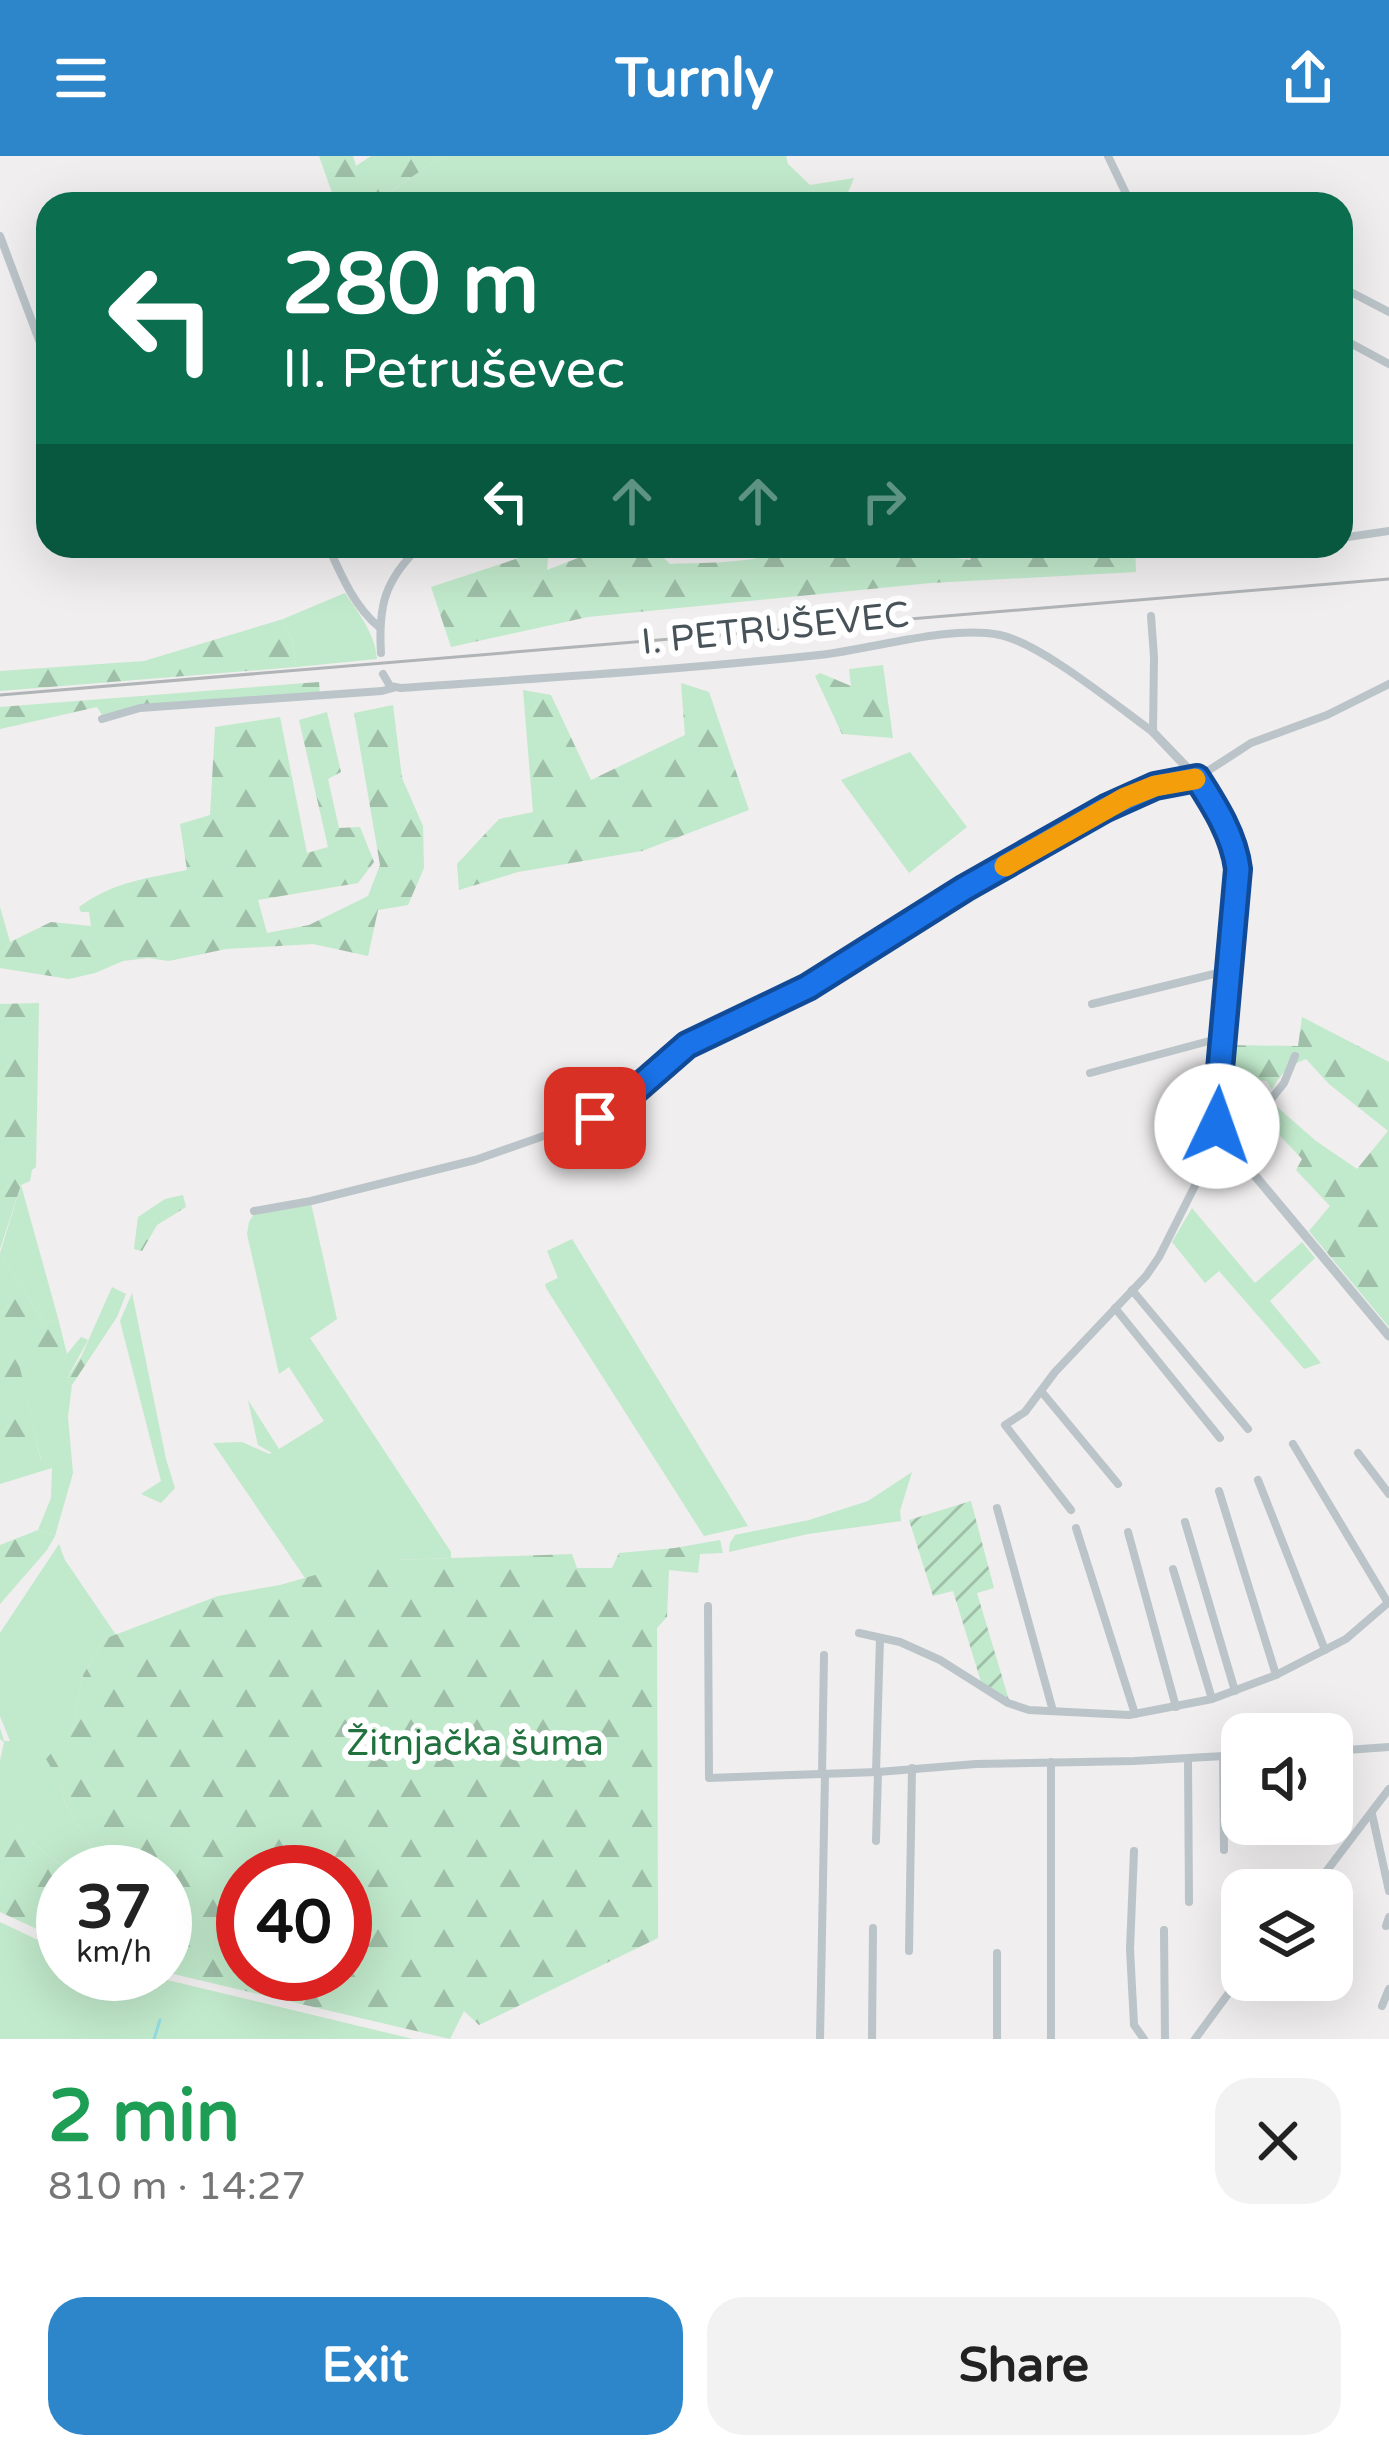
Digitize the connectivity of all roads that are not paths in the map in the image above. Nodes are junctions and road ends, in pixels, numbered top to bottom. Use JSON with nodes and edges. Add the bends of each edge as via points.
{"nodes":[{"id":1,"x":1108,"y":156,"type":"edge"},
{"id":2,"x":1125,"y":192,"type":"edge"},
{"id":3,"x":0,"y":236,"type":"edge"},
{"id":4,"x":1353,"y":293,"type":"edge"},
{"id":5,"x":1389,"y":312,"type":"edge"},
{"id":6,"x":36,"y":332,"type":"edge"},
{"id":7,"x":1353,"y":344,"type":"edge"},
{"id":8,"x":1389,"y":364,"type":"edge"},
{"id":9,"x":1389,"y":531,"type":"edge"},
{"id":10,"x":1353,"y":536,"type":"edge"},
{"id":11,"x":334,"y":558,"type":"edge"},
{"id":12,"x":408,"y":558,"type":"edge"},
{"id":13,"x":1150,"y":616,"type":"dead end"},
{"id":14,"x":379,"y":626,"type":"junction"},
{"id":15,"x":381,"y":652,"type":"dead end"},
{"id":16,"x":382,"y":674,"type":"dead end"},
{"id":17,"x":1389,"y":684,"type":"edge"},
{"id":18,"x":394,"y":687,"type":"junction"},
{"id":19,"x":102,"y":718,"type":"dead end"},
{"id":20,"x":1153,"y":732,"type":"junction"},
{"id":21,"x":1197,"y":778,"type":"junction"},
{"id":22,"x":1230,"y":970,"type":"junction"},
{"id":23,"x":1093,"y":1004,"type":"dead end"},
{"id":24,"x":1224,"y":1037,"type":"junction"},
{"id":25,"x":1295,"y":1056,"type":"dead end"},
{"id":26,"x":1090,"y":1072,"type":"dead end"},
{"id":27,"x":1221,"y":1134,"type":"junction"},
{"id":28,"x":1232,"y":1148,"type":"junction"},
{"id":29,"x":254,"y":1210,"type":"dead end"},
{"id":30,"x":1132,"y":1290,"type":"junction"},
{"id":31,"x":1115,"y":1308,"type":"junction"},
{"id":32,"x":1389,"y":1336,"type":"edge"},
{"id":33,"x":1041,"y":1391,"type":"junction"},
{"id":34,"x":1248,"y":1429,"type":"dead end"},
{"id":35,"x":1220,"y":1438,"type":"dead end"},
{"id":36,"x":1293,"y":1444,"type":"dead end"},
{"id":37,"x":1358,"y":1454,"type":"dead end"},
{"id":38,"x":1258,"y":1480,"type":"dead end"},
{"id":39,"x":1118,"y":1484,"type":"dead end"},
{"id":40,"x":1219,"y":1491,"type":"dead end"},
{"id":41,"x":1389,"y":1494,"type":"edge"},
{"id":42,"x":998,"y":1508,"type":"dead end"},
{"id":43,"x":1071,"y":1510,"type":"dead end"},
{"id":44,"x":1185,"y":1522,"type":"dead end"},
{"id":45,"x":1076,"y":1528,"type":"dead end"},
{"id":46,"x":1128,"y":1532,"type":"dead end"},
{"id":47,"x":1173,"y":1569,"type":"dead end"},
{"id":48,"x":1388,"y":1602,"type":"edge"},
{"id":49,"x":709,"y":1606,"type":"dead end"},
{"id":50,"x":859,"y":1633,"type":"dead end"},
{"id":51,"x":880,"y":1638,"type":"junction"},
{"id":52,"x":1325,"y":1650,"type":"junction"},
{"id":53,"x":824,"y":1655,"type":"dead end"},
{"id":54,"x":1276,"y":1675,"type":"junction"},
{"id":55,"x":1235,"y":1691,"type":"junction"},
{"id":56,"x":1213,"y":1699,"type":"junction"},
{"id":57,"x":1176,"y":1707,"type":"junction"},
{"id":58,"x":1053,"y":1712,"type":"junction"},
{"id":59,"x":1136,"y":1714,"type":"junction"},
{"id":60,"x":1389,"y":1747,"type":"edge"},
{"id":61,"x":1353,"y":1750,"type":"edge"},
{"id":62,"x":1221,"y":1756,"type":"edge"},
{"id":63,"x":1188,"y":1759,"type":"junction"},
{"id":64,"x":1051,"y":1762,"type":"junction"},
{"id":65,"x":912,"y":1768,"type":"junction"},
{"id":66,"x":877,"y":1772,"type":"junction"},
{"id":67,"x":823,"y":1774,"type":"junction"},
{"id":68,"x":1389,"y":1790,"type":"edge"},
{"id":69,"x":1372,"y":1813,"type":"junction"},
{"id":70,"x":876,"y":1841,"type":"dead end"},
{"id":71,"x":1224,"y":1845,"type":"edge"},
{"id":72,"x":1224,"y":1850,"type":"dead end"},
{"id":73,"x":1134,"y":1852,"type":"dead end"},
{"id":74,"x":1329,"y":1869,"type":"edge"},
{"id":75,"x":1389,"y":1891,"type":"edge"},
{"id":76,"x":1189,"y":1902,"type":"dead end"},
{"id":77,"x":873,"y":1928,"type":"dead end"},
{"id":78,"x":1164,"y":1930,"type":"dead end"},
{"id":79,"x":909,"y":1951,"type":"dead end"},
{"id":80,"x":997,"y":1953,"type":"dead end"},
{"id":81,"x":1389,"y":1989,"type":"edge"},
{"id":82,"x":1223,"y":2001,"type":"edge"},
{"id":83,"x":1382,"y":2006,"type":"dead end"},
{"id":84,"x":820,"y":2039,"type":"edge"},
{"id":85,"x":872,"y":2039,"type":"edge"},
{"id":86,"x":997,"y":2039,"type":"edge"},
{"id":87,"x":1051,"y":2039,"type":"edge"},
{"id":88,"x":1144,"y":2039,"type":"edge"},
{"id":89,"x":1165,"y":2039,"type":"edge"},
{"id":90,"x":1196,"y":2039,"type":"edge"}],
"edges":[{"from":1,"to":2,"type":"street"},
{"from":3,"to":6,"type":"street"},
{"from":4,"to":5,"type":"street"},
{"from":7,"to":8,"type":"street"},
{"from":9,"to":10,"type":"street"},
{"from":11,"to":14,"type":"street"},
{"from":12,"to":14,"type":"street","via":[[391,578]]},
{"from":13,"to":20,"type":"street"},
{"from":14,"to":15,"type":"street"},
{"from":16,"to":18,"type":"street"},
{"from":17,"to":21,"type":"street","via":[[1251,742]]},
{"from":18,"to":19,"type":"street","name":"I. PETRUŠEVEC"},
{"from":18,"to":20,"type":"street","name":"I. PETRUŠEVEC","via":[[758,662],[982,633],[1026,644]]},
{"from":20,"to":21,"type":"street","name":"I. PETRUŠEVEC"},
{"from":21,"to":22,"type":"street","name":"I. PETRUŠEVEC","via":[[1237,858]]},
{"from":21,"to":29,"type":"street","via":[[1106,808],[808,987],[687,1045],[595,1118],[475,1160]]},
{"from":22,"to":23,"type":"street"},
{"from":22,"to":24,"type":"street","name":"I. PETRUŠEVEC"},
{"from":24,"to":26,"type":"street"},
{"from":24,"to":27,"type":"street","name":"I. PETRUŠEVEC"},
{"from":25,"to":28,"type":"street"},
{"from":27,"to":28,"type":"street"},
{"from":27,"to":30,"type":"street","via":[[1159,1257]]},
{"from":28,"to":32,"type":"street"},
{"from":30,"to":31,"type":"street"},
{"from":30,"to":34,"type":"street"},
{"from":31,"to":33,"type":"street"},
{"from":31,"to":35,"type":"street"},
{"from":33,"to":39,"type":"street"},
{"from":33,"to":43,"type":"street","via":[[1005,1425]]},
{"from":36,"to":48,"type":"street"},
{"from":37,"to":41,"type":"street"},
{"from":38,"to":52,"type":"street"},
{"from":40,"to":54,"type":"street"},
{"from":42,"to":58,"type":"street"},
{"from":44,"to":55,"type":"street"},
{"from":45,"to":59,"type":"street"},
{"from":46,"to":57,"type":"street"},
{"from":47,"to":56,"type":"street"},
{"from":48,"to":52,"type":"street"},
{"from":49,"to":67,"type":"street","via":[[709,1778]]},
{"from":50,"to":51,"type":"street"},
{"from":51,"to":58,"type":"street","via":[[940,1660],[1008,1703]]},
{"from":51,"to":66,"type":"street"},
{"from":52,"to":54,"type":"street"},
{"from":53,"to":67,"type":"street"},
{"from":54,"to":55,"type":"street"},
{"from":55,"to":56,"type":"street"},
{"from":56,"to":57,"type":"street"},
{"from":57,"to":59,"type":"street"},
{"from":58,"to":59,"type":"street"},
{"from":60,"to":61,"type":"street"},
{"from":62,"to":63,"type":"street"},
{"from":63,"to":64,"type":"street"},
{"from":63,"to":76,"type":"street"},
{"from":64,"to":65,"type":"street"},
{"from":64,"to":87,"type":"street"},
{"from":65,"to":66,"type":"street"},
{"from":65,"to":79,"type":"street"},
{"from":66,"to":67,"type":"street"},
{"from":66,"to":70,"type":"street"},
{"from":67,"to":84,"type":"street"},
{"from":68,"to":69,"type":"street"},
{"from":69,"to":74,"type":"street"},
{"from":69,"to":75,"type":"street"},
{"from":71,"to":72,"type":"street"},
{"from":73,"to":88,"type":"street","via":[[1134,2025]]},
{"from":77,"to":85,"type":"street"},
{"from":78,"to":89,"type":"street"},
{"from":80,"to":86,"type":"street"},
{"from":81,"to":83,"type":"street"},
{"from":82,"to":90,"type":"street"}]}
